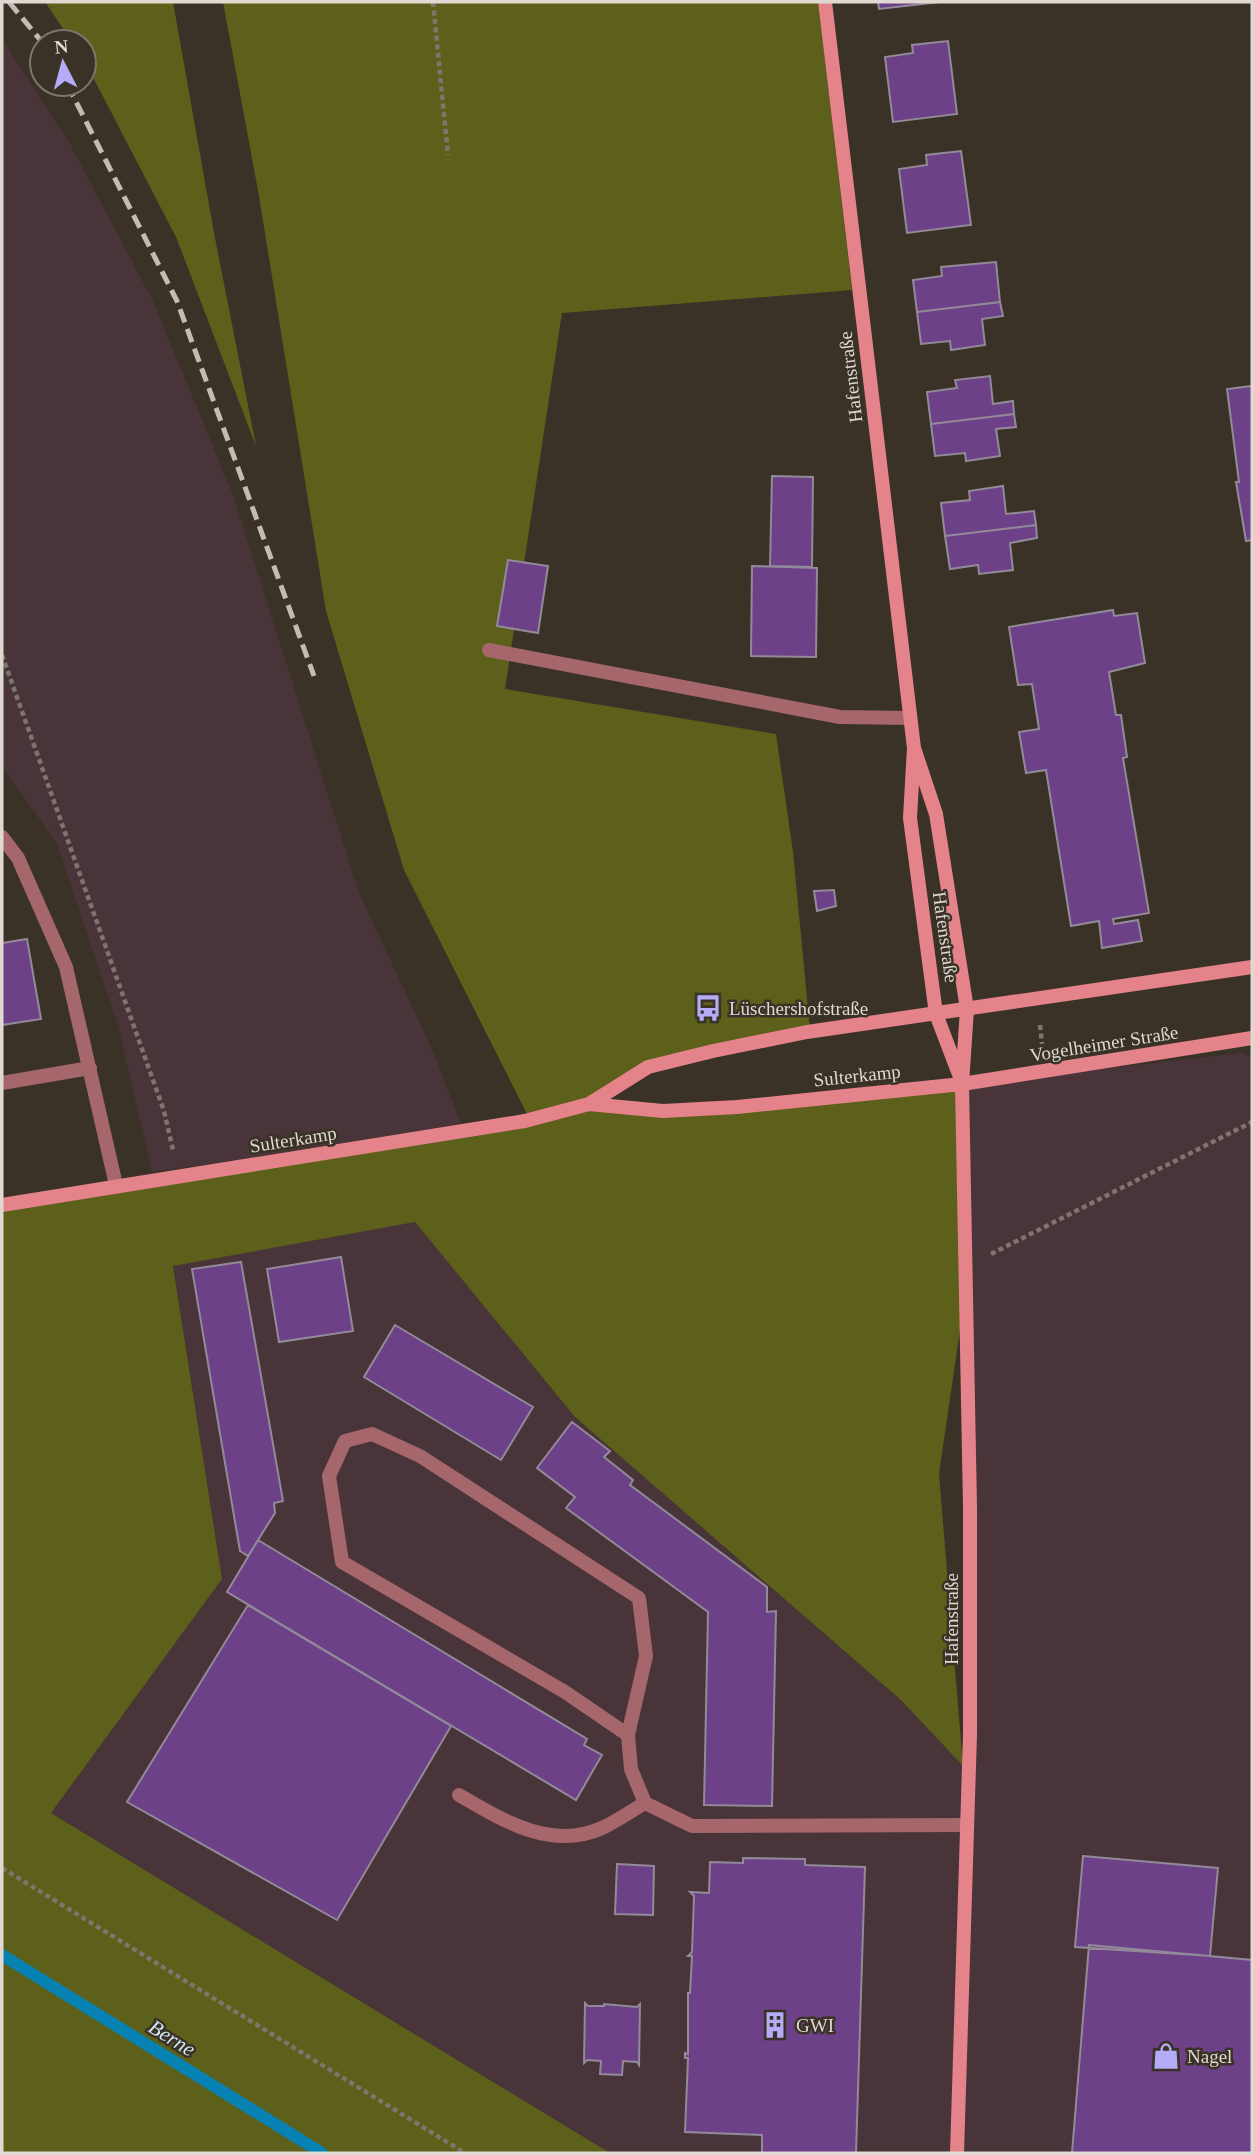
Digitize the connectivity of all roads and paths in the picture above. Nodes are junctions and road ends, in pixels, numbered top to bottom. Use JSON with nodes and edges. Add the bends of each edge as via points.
{"nodes":[{"id":1,"x":433,"y":2,"type":"edge"},
{"id":2,"x":825,"y":2,"type":"edge"},
{"id":3,"x":448,"y":155,"type":"dead end"},
{"id":4,"x":489,"y":650,"type":"dead end"},
{"id":5,"x":2,"y":655,"type":"edge"},
{"id":6,"x":910,"y":718,"type":"junction"},
{"id":7,"x":914,"y":748,"type":"junction"},
{"id":8,"x":2,"y":836,"type":"edge"},
{"id":9,"x":1252,"y":967,"type":"edge"},
{"id":10,"x":1036,"y":1000,"type":"junction"},
{"id":11,"x":967,"y":1009,"type":"junction"},
{"id":12,"x":936,"y":1014,"type":"junction"},
{"id":13,"x":1252,"y":1038,"type":"edge"},
{"id":14,"x":90,"y":1068,"type":"junction"},
{"id":15,"x":1047,"y":1072,"type":"junction"},
{"id":16,"x":2,"y":1083,"type":"edge"},
{"id":17,"x":962,"y":1084,"type":"junction"},
{"id":18,"x":589,"y":1104,"type":"junction"},
{"id":19,"x":1252,"y":1122,"type":"edge"},
{"id":20,"x":179,"y":1176,"type":"junction"},
{"id":21,"x":116,"y":1185,"type":"junction"},
{"id":22,"x":2,"y":1205,"type":"edge"},
{"id":23,"x":967,"y":1266,"type":"junction"},
{"id":24,"x":628,"y":1735,"type":"junction"},
{"id":25,"x":459,"y":1795,"type":"dead end"},
{"id":26,"x":645,"y":1803,"type":"junction"},
{"id":27,"x":967,"y":1825,"type":"junction"},
{"id":28,"x":2,"y":1868,"type":"edge"},
{"id":29,"x":465,"y":2153,"type":"edge"},
{"id":30,"x":957,"y":2153,"type":"edge"}],
"edges":[{"from":1,"to":3,"type":"path"},
{"from":2,"to":6,"type":"street","name":"Hafenstraße"},
{"from":4,"to":6,"type":"lane","via":[[841,717]]},
{"from":5,"to":20,"type":"path","via":[[164,1111]]},
{"from":6,"to":7,"type":"street","name":"Hafenstraße"},
{"from":7,"to":11,"type":"street","name":"Hafenstraße","via":[[936,814]]},
{"from":7,"to":12,"type":"street","name":"Hafenstraße","via":[[911,818]]},
{"from":8,"to":14,"type":"lane","via":[[18,858],[66,967]]},
{"from":9,"to":10,"type":"street"},
{"from":10,"to":11,"type":"street"},
{"from":10,"to":15,"type":"path"},
{"from":11,"to":12,"type":"street","name":"Sulterkamp"},
{"from":11,"to":17,"type":"street","name":"Hafenstraße"},
{"from":12,"to":17,"type":"street","name":"Hafenstraße"},
{"from":12,"to":18,"type":"street","name":"Sulterkamp","via":[[807,1032],[648,1067]]},
{"from":13,"to":15,"type":"street","name":"Vogelheimer Straße"},
{"from":14,"to":16,"type":"lane"},
{"from":14,"to":21,"type":"lane"},
{"from":15,"to":17,"type":"street","name":"Vogelheimer Straße"},
{"from":17,"to":18,"type":"street","name":"Sulterkamp","via":[[663,1111]]},
{"from":17,"to":23,"type":"street","name":"Hafenstraße"},
{"from":18,"to":20,"type":"street","name":"Sulterkamp","via":[[450,1135]]},
{"from":19,"to":23,"type":"path"},
{"from":20,"to":21,"type":"street","name":"Sulterkamp"},
{"from":21,"to":22,"type":"street","name":"Sulterkamp"},
{"from":23,"to":27,"type":"street","name":"Hafenstraße"},
{"from":24,"to":24,"type":"lane","via":[[565,1692],[342,1562],[329,1476],[345,1441],[372,1434],[420,1456],[639,1598],[646,1656]]},
{"from":24,"to":26,"type":"lane","via":[[631,1769]]},
{"from":25,"to":26,"type":"lane","via":[[514,1827],[563,1837],[600,1829]]},
{"from":26,"to":27,"type":"lane","via":[[692,1826]]},
{"from":27,"to":30,"type":"street","name":"Hafenstraße"},
{"from":28,"to":29,"type":"path"}]}
